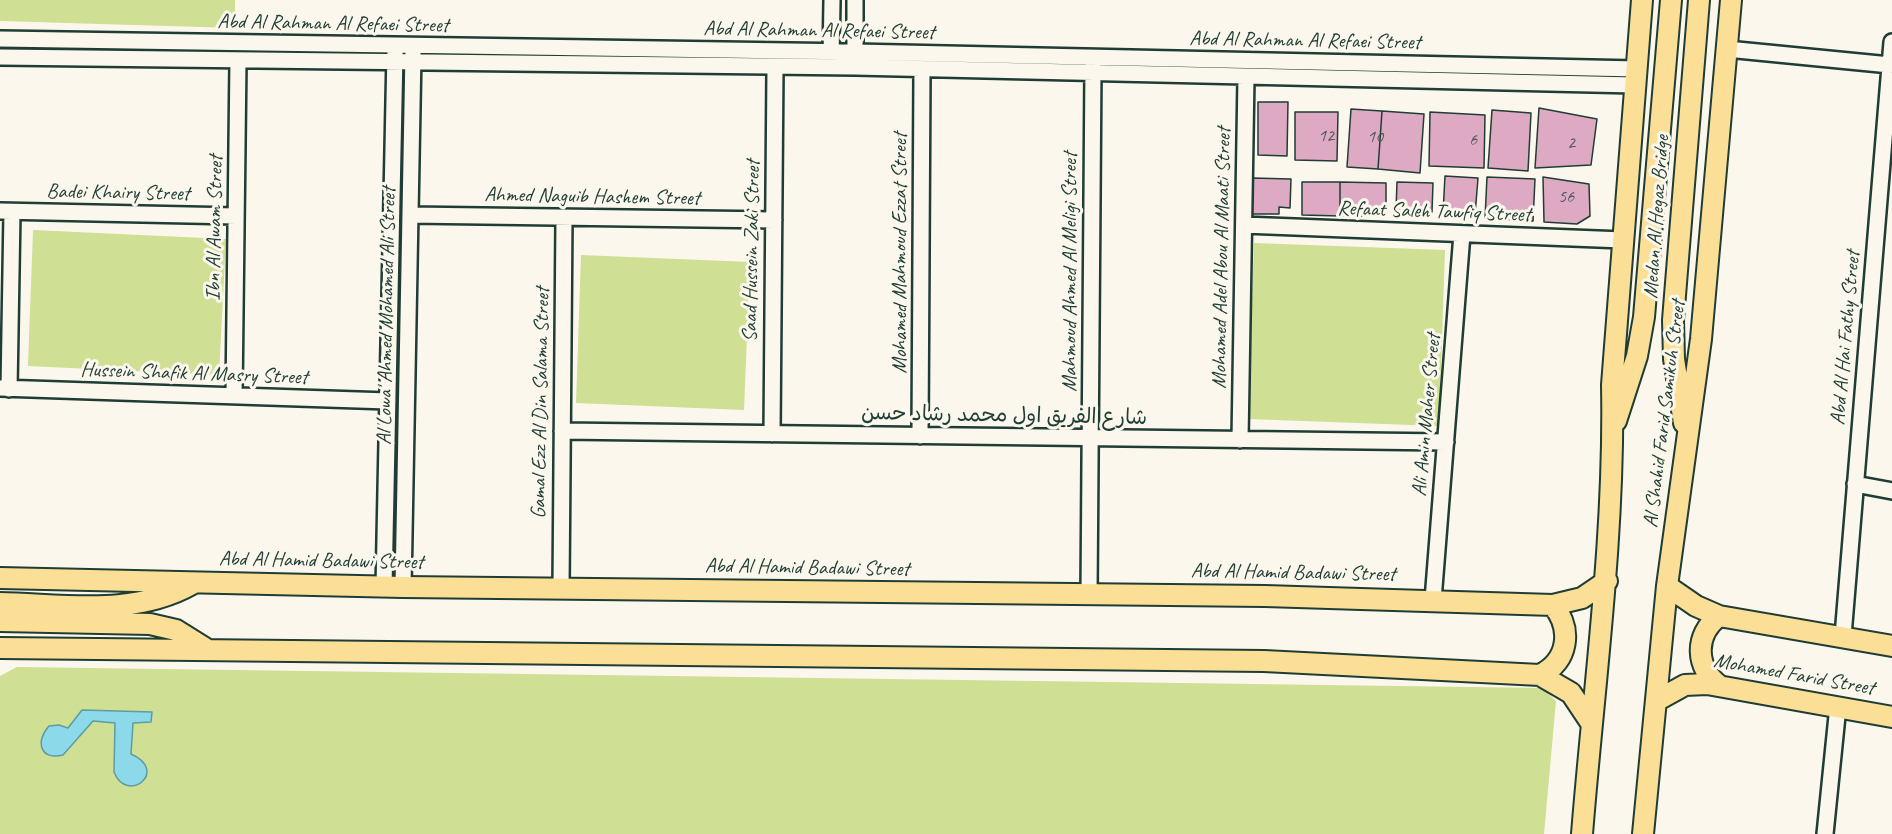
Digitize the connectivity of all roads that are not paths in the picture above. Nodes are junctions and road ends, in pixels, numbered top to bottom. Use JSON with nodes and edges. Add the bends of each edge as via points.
{"nodes":[{"id":1,"x":832,"y":0,"type":"edge"},
{"id":2,"x":855,"y":0,"type":"edge"},
{"id":3,"x":1642,"y":0,"type":"edge"},
{"id":4,"x":1671,"y":0,"type":"edge"},
{"id":5,"x":1699,"y":0,"type":"edge"},
{"id":6,"x":1731,"y":0,"type":"edge"},
{"id":7,"x":0,"y":39,"type":"edge"},
{"id":8,"x":1892,"y":42,"type":"edge"},
{"id":9,"x":395,"y":46,"type":"junction"},
{"id":10,"x":413,"y":46,"type":"junction"},
{"id":11,"x":1727,"y":49,"type":"junction"},
{"id":12,"x":831,"y":52,"type":"junction"},
{"id":13,"x":0,"y":57,"type":"edge"},
{"id":14,"x":1093,"y":57,"type":"junction"},
{"id":15,"x":238,"y":60,"type":"junction"},
{"id":16,"x":855,"y":60,"type":"junction"},
{"id":17,"x":394,"y":62,"type":"junction"},
{"id":18,"x":413,"y":63,"type":"junction"},
{"id":19,"x":1890,"y":65,"type":"junction"},
{"id":20,"x":775,"y":68,"type":"junction"},
{"id":21,"x":830,"y":69,"type":"junction"},
{"id":22,"x":922,"y":70,"type":"junction"},
{"id":23,"x":1093,"y":74,"type":"junction"},
{"id":24,"x":1246,"y":77,"type":"junction"},
{"id":25,"x":1636,"y":77,"type":"junction"},
{"id":26,"x":6,"y":211,"type":"edge"},
{"id":27,"x":410,"y":215,"type":"junction"},
{"id":28,"x":236,"y":216,"type":"junction"},
{"id":29,"x":564,"y":218,"type":"junction"},
{"id":30,"x":774,"y":220,"type":"junction"},
{"id":31,"x":1244,"y":225,"type":"junction"},
{"id":32,"x":1462,"y":234,"type":"junction"},
{"id":33,"x":1623,"y":240,"type":"junction"},
{"id":34,"x":5,"y":389,"type":"edge"},
{"id":35,"x":234,"y":396,"type":"junction"},
{"id":36,"x":388,"y":400,"type":"junction"},
{"id":37,"x":562,"y":431,"type":"junction"},
{"id":38,"x":1613,"y":431,"type":"junction"},
{"id":39,"x":772,"y":434,"type":"junction"},
{"id":40,"x":920,"y":436,"type":"junction"},
{"id":41,"x":1688,"y":437,"type":"junction"},
{"id":42,"x":1090,"y":438,"type":"junction"},
{"id":43,"x":1240,"y":440,"type":"junction"},
{"id":44,"x":1446,"y":442,"type":"junction"},
{"id":45,"x":1855,"y":484,"type":"junction"},
{"id":46,"x":1892,"y":491,"type":"edge"},
{"id":47,"x":0,"y":578,"type":"edge"},
{"id":48,"x":1607,"y":581,"type":"junction"},
{"id":49,"x":195,"y":583,"type":"junction"},
{"id":50,"x":1666,"y":586,"type":"junction"},
{"id":51,"x":393,"y":587,"type":"junction"},
{"id":52,"x":561,"y":588,"type":"junction"},
{"id":53,"x":1089,"y":594,"type":"junction"},
{"id":54,"x":1433,"y":600,"type":"junction"},
{"id":55,"x":0,"y":603,"type":"edge"},
{"id":56,"x":1553,"y":605,"type":"junction"},
{"id":57,"x":1719,"y":616,"type":"junction"},
{"id":58,"x":0,"y":621,"type":"edge"},
{"id":59,"x":1844,"y":636,"type":"junction"},
{"id":60,"x":1892,"y":646,"type":"edge"},
{"id":61,"x":0,"y":648,"type":"edge"},
{"id":62,"x":208,"y":650,"type":"junction"},
{"id":63,"x":1540,"y":675,"type":"junction"},
{"id":64,"x":1720,"y":686,"type":"junction"},
{"id":65,"x":1656,"y":701,"type":"junction"},
{"id":66,"x":1838,"y":706,"type":"junction"},
{"id":67,"x":1892,"y":717,"type":"edge"},
{"id":68,"x":1591,"y":723,"type":"junction"},
{"id":69,"x":1582,"y":834,"type":"edge"},
{"id":70,"x":1643,"y":834,"type":"edge"},
{"id":71,"x":1825,"y":834,"type":"edge"}],
"edges":[{"from":1,"to":12,"type":"street"},
{"from":2,"to":16,"type":"street"},
{"from":3,"to":25,"type":"main road","name":"Al Shahid Farid Samikuh Street"},
{"from":4,"to":38,"type":"main road","name":"Medan Al Hegaz Bridge","via":[[1644,317],[1635,365]]},
{"from":5,"to":41,"type":"main road","name":"Medan Al Hegaz Bridge","via":[[1673,320],[1679,399]]},
{"from":6,"to":11,"type":"main road","name":"Al Shahid Farid Samikuh Street"},
{"from":7,"to":9,"type":"street","name":"Abd Al Rahman Al Refaei Street"},
{"from":8,"to":19,"type":"street","name":"Abd Al Hai Fathy Street"},
{"from":9,"to":10,"type":"street","name":"Abd Al Rahman Al Refaei Street"},
{"from":9,"to":17,"type":"street","name":"Al Lowa' Ahmed Mohamed Ali Street"},
{"from":10,"to":12,"type":"street","name":"Abd Al Rahman Al Refaei Street"},
{"from":10,"to":18,"type":"street","name":"Al Lowa' Ahmed Mohamed Ali Street"},
{"from":11,"to":19,"type":"street"},
{"from":11,"to":41,"type":"main road","name":"Al Shahid Farid Samikuh Street","via":[[1701,339]]},
{"from":12,"to":16,"type":"street","name":"Abd Al Rahman Al Refaei Street"},
{"from":12,"to":21,"type":"street"},
{"from":13,"to":15,"type":"street","name":"Abd Al Rahman Al Refaei Street"},
{"from":14,"to":16,"type":"street","name":"Abd Al Rahman Al Refaei Street"},
{"from":14,"to":23,"type":"street","name":"Mahmoud Ahmed Al Meligi Street"},
{"from":14,"to":25,"type":"street","name":"Abd Al Rahman Al Refaei Street"},
{"from":15,"to":17,"type":"street","name":"Abd Al Rahman Al Refaei Street"},
{"from":15,"to":28,"type":"street","name":"Ibn Al Awam Street"},
{"from":16,"to":21,"type":"street","name":"Abd Al Rahman Al Refaei Street"},
{"from":16,"to":22,"type":"street","name":"Abd Al Rahman Al Refaei Street"},
{"from":17,"to":18,"type":"street","name":"Abd Al Rahman Al Refaei Street"},
{"from":17,"to":36,"type":"street","name":"Al Lowa' Ahmed Mohamed Ali Street"},
{"from":18,"to":20,"type":"street","name":"Abd Al Rahman Al Refaei Street"},
{"from":18,"to":27,"type":"street","name":"Al Lowa' Ahmed Mohamed Ali Street"},
{"from":19,"to":45,"type":"street","name":"Abd Al Hai Fathy Street"},
{"from":20,"to":21,"type":"street","name":"Abd Al Rahman Al Refaei Street"},
{"from":20,"to":30,"type":"street","name":"Saad Hussein Zaki Street"},
{"from":22,"to":23,"type":"street","name":"Abd Al Rahman Al Refaei Street"},
{"from":22,"to":40,"type":"street","name":"Mohamed Mahmoud Ezzat Street"},
{"from":23,"to":24,"type":"street","name":"Abd Al Rahman Al Refaei Street"},
{"from":23,"to":42,"type":"street","name":"Mahmoud Ahmed Al Meligi Street"},
{"from":24,"to":25,"type":"street","name":"Abd Al Rahman Al Refaei Street"},
{"from":24,"to":31,"type":"street","name":"Mohamed Adel Abou Al Maati Street"},
{"from":25,"to":33,"type":"main road","name":"Al Shahid Farid Samikuh Street"},
{"from":26,"to":28,"type":"street","name":"Badei Khairy Street"},
{"from":26,"to":34,"type":"street"},
{"from":27,"to":29,"type":"street","name":"Ahmed Naguib Hashem Street"},
{"from":27,"to":51,"type":"street","name":"Al Lowa' Ahmed Mohamed Ali Street"},
{"from":28,"to":35,"type":"street","name":"Ibn Al Awam Street"},
{"from":29,"to":30,"type":"street","name":"Ahmed Naguib Hashem Street"},
{"from":29,"to":37,"type":"street","name":"Gamal Ezz Al Din Salama Street"},
{"from":30,"to":39,"type":"street","name":"Saad Hussein Zaki Street"},
{"from":31,"to":32,"type":"street","name":"Refaat Saleh Tawfiq Street"},
{"from":31,"to":43,"type":"street","name":"Mohamed Adel Abou Al Maati Street"},
{"from":32,"to":33,"type":"street","name":"Refaat Saleh Tawfiq Street"},
{"from":32,"to":44,"type":"street","name":"Ali Amin Maher Street"},
{"from":33,"to":38,"type":"main road","name":"Al Shahid Farid Samikuh Street","via":[[1612,385]]},
{"from":34,"to":35,"type":"street","name":"Hussein Shafik Al Masry Street"},
{"from":35,"to":36,"type":"street","name":"Hussein Shafik Al Masry Street"},
{"from":36,"to":51,"type":"street","name":"Al Lowa' Ahmed Mohamed Ali Street"},
{"from":37,"to":39,"type":"street","name":"شارع الفريق اول محمد رشاد حسن"},
{"from":37,"to":52,"type":"street","name":"Gamal Ezz Al Din Salama Street"},
{"from":38,"to":48,"type":"main road","name":"Al Shahid Farid Samikuh Street"},
{"from":39,"to":40,"type":"street","name":"شارع الفريق اول محمد رشاد حسن"},
{"from":40,"to":42,"type":"street","name":"شارع الفريق اول محمد رشاد حسن"},
{"from":41,"to":50,"type":"main road","name":"Al Shahid Farid Samikuh Street"},
{"from":42,"to":43,"type":"street","name":"شارع الفريق اول محمد رشاد حسن"},
{"from":42,"to":53,"type":"street","name":"Mahmoud Ahmed Al Meligi Street"},
{"from":43,"to":44,"type":"street","name":"شارع الفريق اول محمد رشاد حسن"},
{"from":44,"to":54,"type":"street","name":"Ali Amin Maher Street"},
{"from":45,"to":46,"type":"street"},
{"from":45,"to":59,"type":"street","name":"Abd Al Hai Fathy Street"},
{"from":47,"to":49,"type":"main road","name":"Abd Al Hamid Badawi Street"},
{"from":48,"to":56,"type":"main road","name":"Abd Al Hamid Badawi Street","via":[[1582,598]]},
{"from":48,"to":68,"type":"main road","name":"Al Shahid Farid Samikuh Street"},
{"from":49,"to":51,"type":"main road","name":"Abd Al Hamid Badawi Street"},
{"from":49,"to":55,"type":"main road","via":[[155,601],[129,606]]},
{"from":50,"to":57,"type":"main road"},
{"from":50,"to":65,"type":"main road","name":"Al Shahid Farid Samikuh Street"},
{"from":51,"to":52,"type":"main road","name":"Abd Al Hamid Badawi Street"},
{"from":52,"to":53,"type":"main road","name":"Abd Al Hamid Badawi Street"},
{"from":53,"to":54,"type":"main road","name":"Abd Al Hamid Badawi Street"},
{"from":54,"to":56,"type":"main road","name":"Abd Al Hamid Badawi Street"},
{"from":56,"to":63,"type":"main road","via":[[1565,627],[1566,644],[1554,666]]},
{"from":57,"to":59,"type":"main road"},
{"from":57,"to":64,"type":"main road","via":[[1704,633],[1700,655],[1709,676]]},
{"from":58,"to":62,"type":"main road","via":[[150,624],[176,630]]},
{"from":59,"to":60,"type":"main road"},
{"from":61,"to":62,"type":"main road"},
{"from":62,"to":63,"type":"main road","via":[[1264,661]]},
{"from":63,"to":68,"type":"main road","via":[[1571,693]]},
{"from":64,"to":65,"type":"main road","name":"Mohamed Farid Street","via":[[1684,685]]},
{"from":64,"to":66,"type":"main road","name":"Mohamed Farid Street"},
{"from":65,"to":70,"type":"main road","name":"Al Shahid Farid Samikuh Street"},
{"from":66,"to":67,"type":"main road","name":"Mohamed Farid Street"},
{"from":66,"to":71,"type":"street"},
{"from":68,"to":69,"type":"main road","name":"Al Shahid Farid Samikuh Street"}]}
